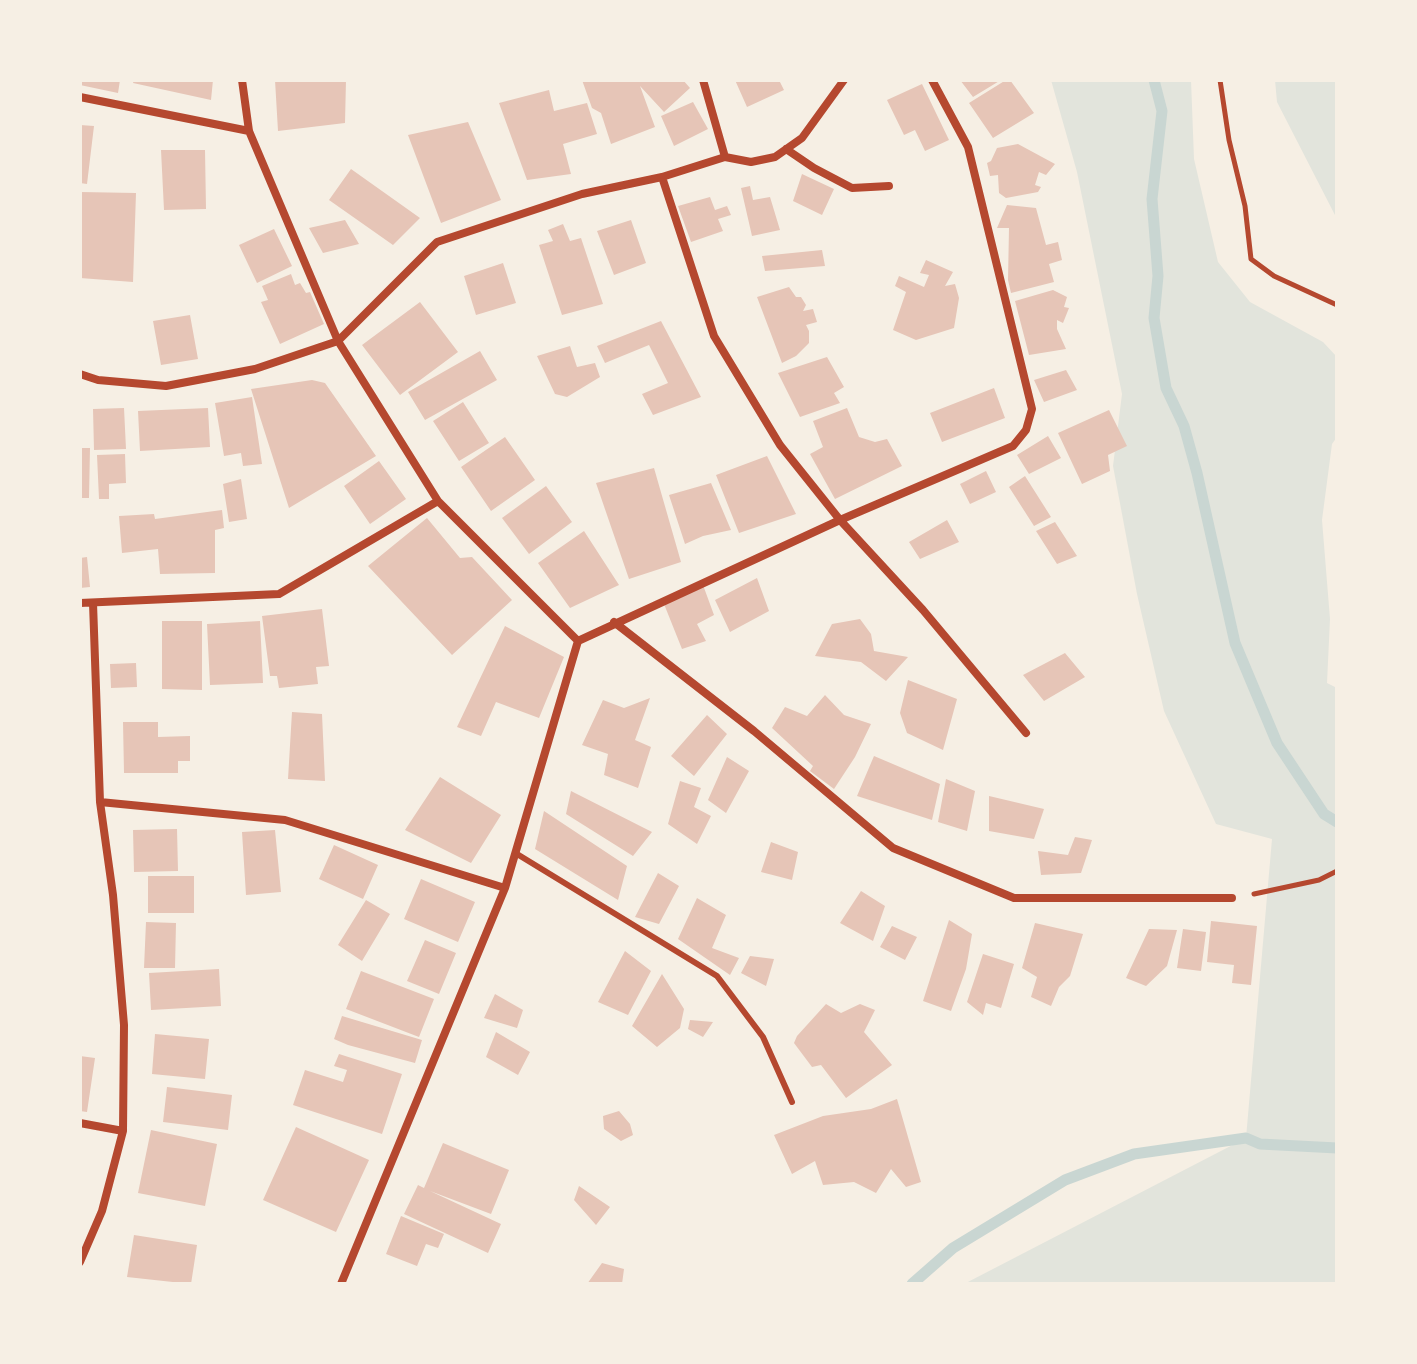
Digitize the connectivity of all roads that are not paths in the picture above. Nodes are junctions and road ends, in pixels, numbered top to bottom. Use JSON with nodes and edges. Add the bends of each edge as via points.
{"nodes":[{"id":1,"x":242,"y":80,"type":"edge"},
{"id":2,"x":703,"y":80,"type":"edge"},
{"id":3,"x":844,"y":80,"type":"edge"},
{"id":4,"x":932,"y":80,"type":"edge"},
{"id":5,"x":80,"y":97,"type":"edge"},
{"id":6,"x":249,"y":131,"type":"junction"},
{"id":7,"x":786,"y":149,"type":"junction"},
{"id":8,"x":725,"y":157,"type":"junction"},
{"id":9,"x":662,"y":177,"type":"junction"},
{"id":10,"x":889,"y":186,"type":"dead end"},
{"id":11,"x":338,"y":341,"type":"junction"},
{"id":12,"x":80,"y":374,"type":"edge"},
{"id":13,"x":438,"y":501,"type":"junction"},
{"id":14,"x":840,"y":520,"type":"junction"},
{"id":15,"x":80,"y":603,"type":"edge"},
{"id":16,"x":93,"y":603,"type":"junction"},
{"id":17,"x":614,"y":622,"type":"junction"},
{"id":18,"x":578,"y":641,"type":"junction"},
{"id":19,"x":1026,"y":733,"type":"dead end"},
{"id":20,"x":100,"y":802,"type":"junction"},
{"id":21,"x":517,"y":854,"type":"junction"},
{"id":22,"x":505,"y":888,"type":"junction"},
{"id":23,"x":1232,"y":898,"type":"road end"},
{"id":24,"x":792,"y":1102,"type":"dead end"},
{"id":25,"x":80,"y":1123,"type":"edge"},
{"id":26,"x":123,"y":1131,"type":"junction"},
{"id":27,"x":80,"y":1262,"type":"edge"},
{"id":28,"x":341,"y":1284,"type":"edge"}],
"edges":[{"from":1,"to":6,"type":"street"},
{"from":2,"to":8,"type":"street"},
{"from":3,"to":7,"type":"street","via":[[802,138]]},
{"from":4,"to":14,"type":"street","via":[[968,147],[1032,409],[1026,430],[1013,446]]},
{"from":5,"to":6,"type":"street"},
{"from":6,"to":11,"type":"street"},
{"from":7,"to":8,"type":"street","via":[[751,162]]},
{"from":7,"to":10,"type":"street","via":[[852,188]]},
{"from":8,"to":9,"type":"street"},
{"from":9,"to":11,"type":"street","via":[[582,194],[437,242]]},
{"from":9,"to":14,"type":"street","via":[[714,336],[780,445]]},
{"from":11,"to":12,"type":"street","via":[[255,369],[166,386]]},
{"from":11,"to":13,"type":"street"},
{"from":13,"to":16,"type":"street","via":[[279,594]]},
{"from":13,"to":18,"type":"street"},
{"from":14,"to":17,"type":"street"},
{"from":14,"to":19,"type":"street"},
{"from":15,"to":16,"type":"street"},
{"from":16,"to":20,"type":"street"},
{"from":17,"to":18,"type":"street"},
{"from":17,"to":23,"type":"street","via":[[893,848],[1014,898]]},
{"from":18,"to":21,"type":"street"},
{"from":20,"to":22,"type":"street","via":[[285,820]]},
{"from":20,"to":26,"type":"street","via":[[124,1025]]},
{"from":21,"to":22,"type":"street"},
{"from":21,"to":24,"type":"lane","via":[[717,976],[763,1037]]},
{"from":22,"to":28,"type":"street"},
{"from":25,"to":26,"type":"street"},
{"from":26,"to":27,"type":"street","via":[[102,1211]]}]}
